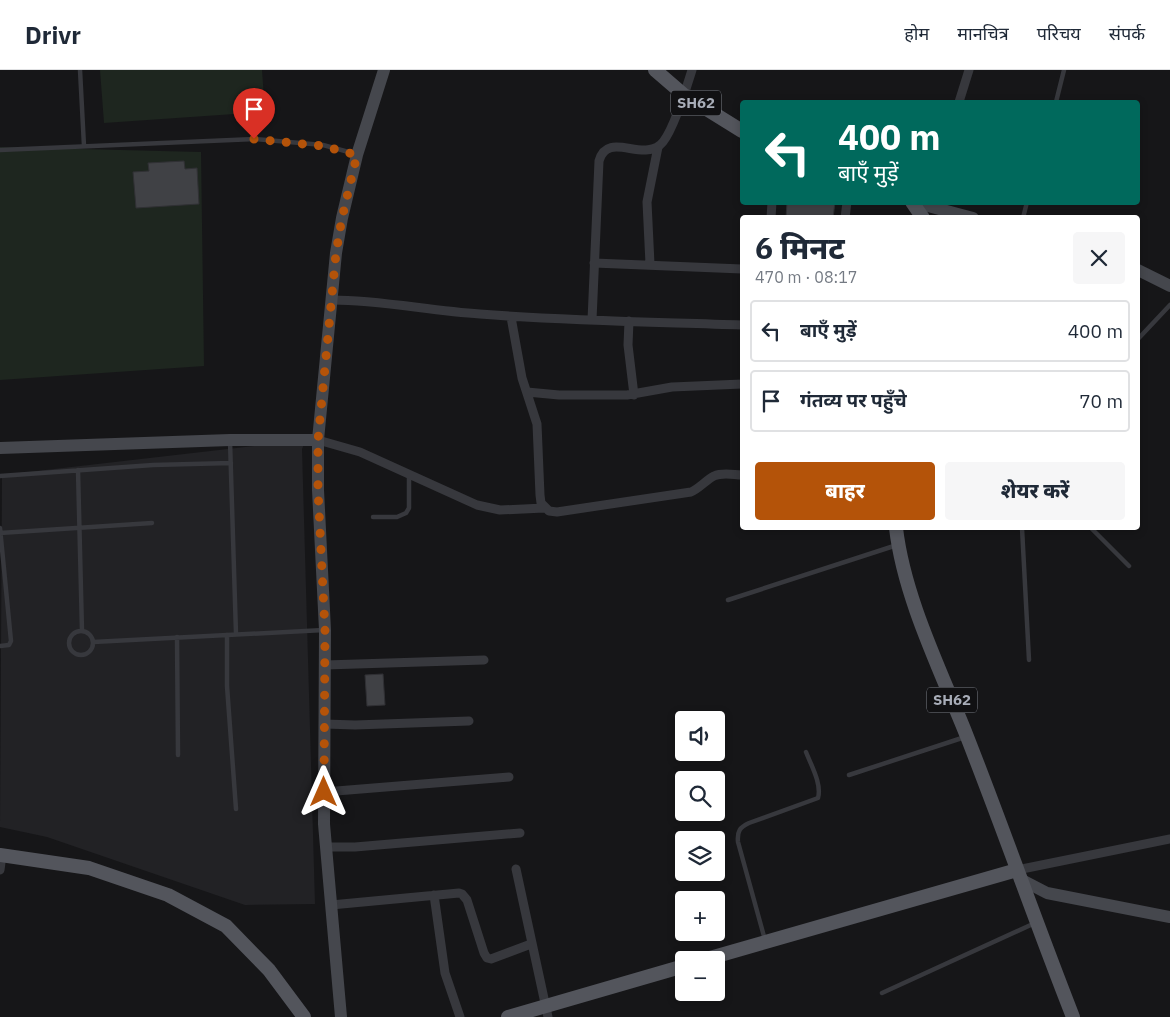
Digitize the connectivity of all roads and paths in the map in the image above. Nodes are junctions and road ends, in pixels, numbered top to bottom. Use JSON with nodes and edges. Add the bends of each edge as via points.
{"nodes":[{"id":1,"x":80,"y":70,"type":"edge"},
{"id":2,"x":384,"y":70,"type":"edge"},
{"id":3,"x":655,"y":70,"type":"edge"},
{"id":4,"x":692,"y":70,"type":"edge"},
{"id":5,"x":969,"y":70,"type":"edge"},
{"id":6,"x":1064,"y":70,"type":"edge"},
{"id":7,"x":684,"y":95,"type":"junction"},
{"id":8,"x":960,"y":100,"type":"edge"},
{"id":9,"x":1056,"y":100,"type":"edge"},
{"id":10,"x":740,"y":130,"type":"edge"},
{"id":11,"x":84,"y":146,"type":"junction"},
{"id":12,"x":658,"y":147,"type":"junction"},
{"id":13,"x":0,"y":150,"type":"edge"},
{"id":14,"x":357,"y":155,"type":"junction"},
{"id":15,"x":927,"y":209,"type":"edge"},
{"id":16,"x":958,"y":215,"type":"edge"},
{"id":17,"x":594,"y":263,"type":"junction"},
{"id":18,"x":650,"y":264,"type":"junction"},
{"id":19,"x":740,"y":269,"type":"edge"},
{"id":20,"x":1140,"y":271,"type":"edge"},
{"id":21,"x":1170,"y":286,"type":"edge"},
{"id":22,"x":332,"y":300,"type":"junction"},
{"id":23,"x":1170,"y":305,"type":"edge"},
{"id":24,"x":511,"y":317,"type":"junction"},
{"id":25,"x":592,"y":320,"type":"junction"},
{"id":26,"x":629,"y":321,"type":"junction"},
{"id":27,"x":740,"y":326,"type":"edge"},
{"id":28,"x":1140,"y":337,"type":"edge"},
{"id":29,"x":740,"y":384,"type":"edge"},
{"id":30,"x":527,"y":392,"type":"junction"},
{"id":31,"x":634,"y":395,"type":"junction"},
{"id":32,"x":230,"y":440,"type":"junction"},
{"id":33,"x":318,"y":440,"type":"junction"},
{"id":34,"x":0,"y":448,"type":"edge"},
{"id":35,"x":231,"y":463,"type":"junction"},
{"id":36,"x":78,"y":470,"type":"junction"},
{"id":37,"x":408,"y":475,"type":"junction"},
{"id":38,"x":740,"y":475,"type":"edge"},
{"id":39,"x":0,"y":476,"type":"edge"},
{"id":40,"x":544,"y":508,"type":"junction"},
{"id":41,"x":373,"y":517,"type":"dead end"},
{"id":42,"x":152,"y":523,"type":"dead end"},
{"id":43,"x":79,"y":527,"type":"junction"},
{"id":44,"x":0,"y":528,"type":"edge"},
{"id":45,"x":896,"y":530,"type":"edge"},
{"id":46,"x":1022,"y":530,"type":"edge"},
{"id":47,"x":1093,"y":530,"type":"edge"},
{"id":48,"x":0,"y":533,"type":"edge"},
{"id":49,"x":898,"y":544,"type":"junction"},
{"id":50,"x":1129,"y":566,"type":"dead end"},
{"id":51,"x":728,"y":600,"type":"dead end"},
{"id":52,"x":325,"y":630,"type":"junction"},
{"id":53,"x":82,"y":631,"type":"junction"},
{"id":54,"x":236,"y":634,"type":"junction"},
{"id":55,"x":227,"y":635,"type":"junction"},
{"id":56,"x":177,"y":637,"type":"junction"},
{"id":57,"x":93,"y":642,"type":"junction"},
{"id":58,"x":0,"y":646,"type":"edge"},
{"id":59,"x":484,"y":660,"type":"dead end"},
{"id":60,"x":1029,"y":660,"type":"dead end"},
{"id":61,"x":325,"y":665,"type":"junction"},
{"id":62,"x":469,"y":721,"type":"dead end"},
{"id":63,"x":325,"y":724,"type":"junction"},
{"id":64,"x":967,"y":736,"type":"junction"},
{"id":65,"x":806,"y":752,"type":"dead end"},
{"id":66,"x":178,"y":755,"type":"dead end"},
{"id":67,"x":849,"y":775,"type":"dead end"},
{"id":68,"x":509,"y":777,"type":"dead end"},
{"id":69,"x":324,"y":792,"type":"junction"},
{"id":70,"x":236,"y":809,"type":"dead end"},
{"id":71,"x":520,"y":833,"type":"dead end"},
{"id":72,"x":1170,"y":840,"type":"edge"},
{"id":73,"x":326,"y":847,"type":"junction"},
{"id":74,"x":1,"y":855,"type":"edge"},
{"id":75,"x":516,"y":869,"type":"dead end"},
{"id":76,"x":0,"y":870,"type":"edge"},
{"id":77,"x":1018,"y":875,"type":"junction"},
{"id":78,"x":434,"y":895,"type":"junction"},
{"id":79,"x":331,"y":905,"type":"junction"},
{"id":80,"x":1170,"y":917,"type":"edge"},
{"id":81,"x":1036,"y":923,"type":"junction"},
{"id":82,"x":766,"y":942,"type":"junction"},
{"id":83,"x":532,"y":944,"type":"junction"},
{"id":84,"x":725,"y":954,"type":"edge"},
{"id":85,"x":675,"y":969,"type":"edge"},
{"id":86,"x":882,"y":993,"type":"dead end"},
{"id":87,"x":546,"y":1012,"type":"edge"},
{"id":88,"x":304,"y":1017,"type":"edge"},
{"id":89,"x":341,"y":1017,"type":"edge"},
{"id":90,"x":460,"y":1017,"type":"edge"},
{"id":91,"x":508,"y":1017,"type":"edge"},
{"id":92,"x":1073,"y":1017,"type":"edge"}],
"edges":[{"from":1,"to":11,"type":"lane"},
{"from":2,"to":14,"type":"street"},
{"from":3,"to":7,"type":"main road","number":"SH62"},
{"from":4,"to":7,"type":"street"},
{"from":5,"to":8,"type":"street"},
{"from":6,"to":9,"type":"lane"},
{"from":7,"to":10,"type":"main road","number":"SH62"},
{"from":7,"to":12,"type":"street","via":[[665,141]]},
{"from":11,"to":13,"type":"lane"},
{"from":11,"to":14,"type":"lane","via":[[254,139],[323,146]]},
{"from":12,"to":17,"type":"street","via":[[648,151],[611,147],[601,155]]},
{"from":12,"to":18,"type":"street","via":[[647,202]]},
{"from":14,"to":22,"type":"street","via":[[342,218]]},
{"from":15,"to":16,"type":"street"},
{"from":17,"to":18,"type":"street"},
{"from":17,"to":25,"type":"street"},
{"from":18,"to":19,"type":"street"},
{"from":20,"to":21,"type":"street"},
{"from":22,"to":24,"type":"street"},
{"from":22,"to":33,"type":"street"},
{"from":23,"to":28,"type":"lane"},
{"from":24,"to":25,"type":"street"},
{"from":24,"to":30,"type":"street","via":[[518,362]]},
{"from":25,"to":26,"type":"street"},
{"from":26,"to":27,"type":"street"},
{"from":26,"to":31,"type":"street","via":[[628,345]]},
{"from":29,"to":31,"type":"street","via":[[672,387]]},
{"from":30,"to":31,"type":"street"},
{"from":30,"to":40,"type":"street","via":[[537,424],[540,495]]},
{"from":32,"to":33,"type":"street"},
{"from":32,"to":34,"type":"street"},
{"from":32,"to":35,"type":"lane"},
{"from":33,"to":37,"type":"street","via":[[347,448]]},
{"from":33,"to":52,"type":"street"},
{"from":35,"to":36,"type":"lane"},
{"from":35,"to":54,"type":"lane"},
{"from":36,"to":39,"type":"lane"},
{"from":36,"to":43,"type":"lane"},
{"from":37,"to":40,"type":"street","via":[[488,508],[513,511]]},
{"from":37,"to":41,"type":"lane","via":[[409,508],[406,513],[397,517]]},
{"from":38,"to":40,"type":"street","via":[[721,474],[699,489],[685,493],[557,512]]},
{"from":42,"to":43,"type":"lane"},
{"from":43,"to":48,"type":"lane"},
{"from":43,"to":53,"type":"lane"},
{"from":44,"to":48,"type":"lane"},
{"from":45,"to":49,"type":"main road","number":"SH62"},
{"from":46,"to":60,"type":"lane"},
{"from":47,"to":50,"type":"lane"},
{"from":48,"to":58,"type":"lane","via":[[11,642]]},
{"from":49,"to":51,"type":"lane"},
{"from":49,"to":64,"type":"main road","number":"SH62","via":[[920,620]]},
{"from":52,"to":54,"type":"lane"},
{"from":52,"to":61,"type":"street"},
{"from":53,"to":57,"type":"lane","via":[[90,634]]},
{"from":53,"to":57,"type":"lane","via":[[70,638],[74,652],[89,652]]},
{"from":54,"to":55,"type":"lane"},
{"from":55,"to":56,"type":"lane"},
{"from":55,"to":70,"type":"lane","via":[[227,686]]},
{"from":56,"to":57,"type":"lane"},
{"from":56,"to":66,"type":"lane"},
{"from":59,"to":61,"type":"street"},
{"from":61,"to":63,"type":"street"},
{"from":62,"to":63,"type":"street"},
{"from":63,"to":69,"type":"street"},
{"from":64,"to":67,"type":"lane"},
{"from":64,"to":77,"type":"main road","number":"SH62"},
{"from":65,"to":82,"type":"lane","via":[[818,784],[818,798],[749,823],[737,833]]},
{"from":68,"to":69,"type":"street"},
{"from":69,"to":73,"type":"street"},
{"from":71,"to":73,"type":"street"},
{"from":72,"to":77,"type":"street"},
{"from":73,"to":79,"type":"street"},
{"from":74,"to":76,"type":"street"},
{"from":74,"to":88,"type":"main road","via":[[89,868],[168,894],[226,926],[269,970]]},
{"from":75,"to":83,"type":"street"},
{"from":77,"to":80,"type":"street","via":[[1046,893]]},
{"from":77,"to":81,"type":"main road","number":"SH62"},
{"from":77,"to":82,"type":"main road"},
{"from":78,"to":79,"type":"street"},
{"from":78,"to":83,"type":"street","via":[[462,894],[487,958]]},
{"from":78,"to":90,"type":"street","via":[[445,973]]},
{"from":79,"to":89,"type":"street"},
{"from":81,"to":86,"type":"lane"},
{"from":81,"to":92,"type":"main road","number":"SH62"},
{"from":82,"to":84,"type":"main road"},
{"from":83,"to":87,"type":"street"},
{"from":85,"to":87,"type":"main road"},
{"from":87,"to":91,"type":"main road"}]}
